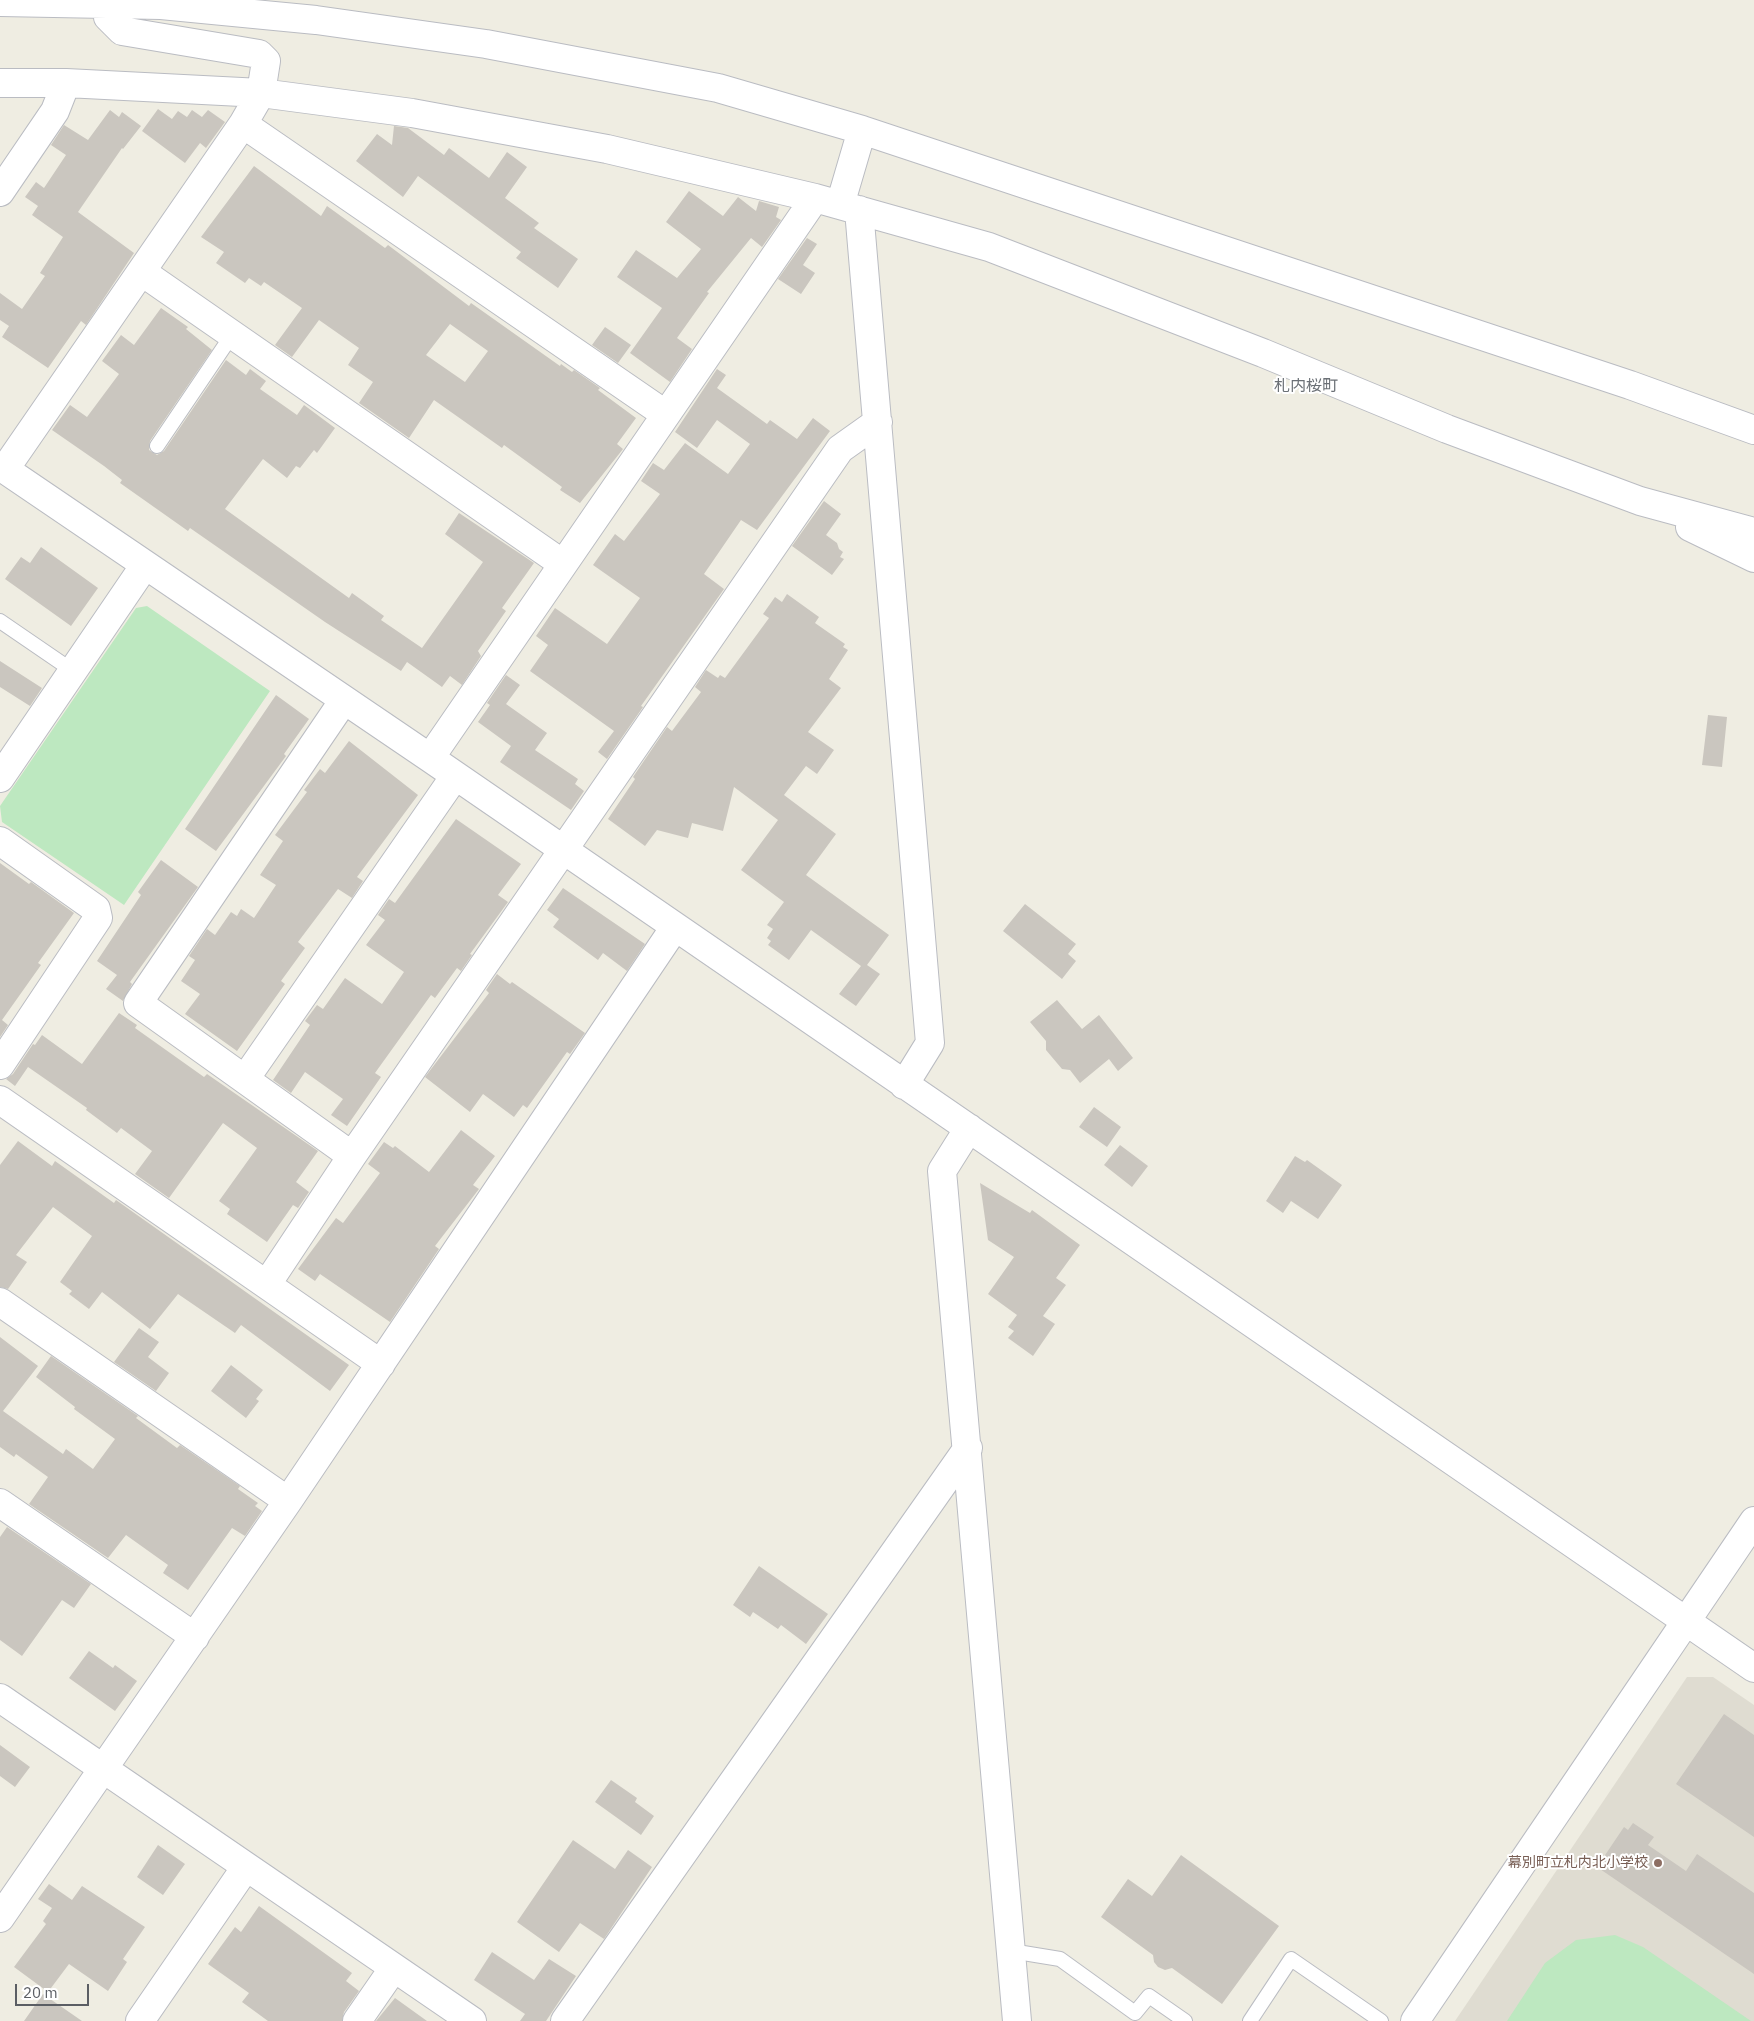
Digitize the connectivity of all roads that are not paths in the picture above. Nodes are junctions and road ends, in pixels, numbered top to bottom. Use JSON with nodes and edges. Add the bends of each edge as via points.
{"nodes":[{"id":1,"x":0,"y":2,"type":"edge"},
{"id":2,"x":110,"y":2,"type":"edge"},
{"id":3,"x":0,"y":83,"type":"edge"},
{"id":4,"x":66,"y":83,"type":"junction"},
{"id":5,"x":261,"y":93,"type":"junction"},
{"id":6,"x":243,"y":124,"type":"junction"},
{"id":7,"x":862,"y":130,"type":"junction"},
{"id":8,"x":0,"y":192,"type":"edge"},
{"id":9,"x":838,"y":204,"type":"junction"},
{"id":10,"x":142,"y":272,"type":"junction"},
{"id":11,"x":232,"y":335,"type":"junction"},
{"id":12,"x":665,"y":414,"type":"junction"},
{"id":13,"x":878,"y":422,"type":"junction"},
{"id":14,"x":1754,"y":430,"type":"edge"},
{"id":15,"x":157,"y":446,"type":"dead end"},
{"id":16,"x":2,"y":467,"type":"edge"},
{"id":17,"x":1640,"y":501,"type":"junction"},
{"id":18,"x":1754,"y":532,"type":"edge"},
{"id":19,"x":1754,"y":558,"type":"edge"},
{"id":20,"x":144,"y":564,"type":"junction"},
{"id":21,"x":563,"y":564,"type":"junction"},
{"id":22,"x":0,"y":621,"type":"edge"},
{"id":23,"x":73,"y":670,"type":"junction"},
{"id":24,"x":344,"y":700,"type":"junction"},
{"id":25,"x":430,"y":758,"type":"junction"},
{"id":26,"x":455,"y":776,"type":"junction"},
{"id":27,"x":0,"y":778,"type":"edge"},
{"id":28,"x":0,"y":841,"type":"edge"},
{"id":29,"x":563,"y":850,"type":"junction"},
{"id":30,"x":675,"y":927,"type":"junction"},
{"id":31,"x":0,"y":1065,"type":"edge"},
{"id":32,"x":245,"y":1079,"type":"junction"},
{"id":33,"x":904,"y":1085,"type":"junction"},
{"id":34,"x":0,"y":1100,"type":"edge"},
{"id":35,"x":969,"y":1128,"type":"junction"},
{"id":36,"x":352,"y":1156,"type":"junction"},
{"id":37,"x":267,"y":1284,"type":"junction"},
{"id":38,"x":0,"y":1302,"type":"edge"},
{"id":39,"x":381,"y":1364,"type":"junction"},
{"id":40,"x":968,"y":1448,"type":"junction"},
{"id":41,"x":288,"y":1501,"type":"junction"},
{"id":42,"x":0,"y":1503,"type":"edge"},
{"id":43,"x":1754,"y":1521,"type":"edge"},
{"id":44,"x":1686,"y":1621,"type":"junction"},
{"id":45,"x":195,"y":1637,"type":"junction"},
{"id":46,"x":1754,"y":1668,"type":"edge"},
{"id":47,"x":0,"y":1698,"type":"edge"},
{"id":48,"x":103,"y":1768,"type":"junction"},
{"id":49,"x":246,"y":1867,"type":"junction"},
{"id":50,"x":2,"y":1909,"type":"edge"},
{"id":51,"x":1011,"y":1951,"type":"junction"},
{"id":52,"x":393,"y":1969,"type":"junction"},
{"id":53,"x":140,"y":2021,"type":"edge"},
{"id":54,"x":357,"y":2021,"type":"edge"},
{"id":55,"x":472,"y":2021,"type":"edge"},
{"id":56,"x":565,"y":2021,"type":"edge"},
{"id":57,"x":1018,"y":2021,"type":"edge"},
{"id":58,"x":1185,"y":2021,"type":"edge"},
{"id":59,"x":1250,"y":2021,"type":"edge"},
{"id":60,"x":1381,"y":2021,"type":"edge"},
{"id":61,"x":1415,"y":2021,"type":"edge"}],
"edges":[{"from":1,"to":2,"type":"street"},
{"from":2,"to":5,"type":"street","via":[[108,17],[122,31],[258,54],[266,61]]},
{"from":2,"to":7,"type":"street","via":[[306,20],[486,44],[718,88]]},
{"from":3,"to":4,"type":"street"},
{"from":4,"to":5,"type":"street"},
{"from":4,"to":8,"type":"street","via":[[55,112]]},
{"from":5,"to":6,"type":"street"},
{"from":5,"to":9,"type":"street","via":[[412,113],[597,147]]},
{"from":6,"to":10,"type":"street"},
{"from":6,"to":12,"type":"street"},
{"from":7,"to":9,"type":"street"},
{"from":7,"to":14,"type":"street","via":[[1620,382]]},
{"from":9,"to":12,"type":"street"},
{"from":9,"to":13,"type":"street"},
{"from":9,"to":17,"type":"street","via":[[989,247],[1263,353],[1446,429]]},
{"from":10,"to":11,"type":"street"},
{"from":10,"to":16,"type":"street"},
{"from":11,"to":15,"type":"lane"},
{"from":11,"to":21,"type":"street"},
{"from":12,"to":21,"type":"street"},
{"from":13,"to":29,"type":"street","via":[[840,449]]},
{"from":13,"to":33,"type":"street","via":[[930,1043]]},
{"from":16,"to":20,"type":"street"},
{"from":17,"to":18,"type":"street"},
{"from":17,"to":19,"type":"street"},
{"from":20,"to":23,"type":"street"},
{"from":20,"to":24,"type":"street"},
{"from":21,"to":25,"type":"street"},
{"from":22,"to":23,"type":"lane"},
{"from":23,"to":27,"type":"street"},
{"from":24,"to":25,"type":"street"},
{"from":24,"to":32,"type":"street","via":[[138,1003]]},
{"from":25,"to":26,"type":"street"},
{"from":26,"to":29,"type":"street"},
{"from":26,"to":32,"type":"street"},
{"from":28,"to":31,"type":"street","via":[[96,908],[98,918]]},
{"from":29,"to":30,"type":"street"},
{"from":29,"to":36,"type":"street"},
{"from":30,"to":33,"type":"street"},
{"from":30,"to":39,"type":"street"},
{"from":32,"to":36,"type":"street"},
{"from":33,"to":35,"type":"street"},
{"from":34,"to":37,"type":"street"},
{"from":35,"to":40,"type":"street","via":[[942,1171]]},
{"from":35,"to":44,"type":"street"},
{"from":36,"to":37,"type":"street"},
{"from":37,"to":39,"type":"street"},
{"from":38,"to":41,"type":"street"},
{"from":39,"to":41,"type":"street"},
{"from":40,"to":51,"type":"street"},
{"from":40,"to":56,"type":"street"},
{"from":41,"to":45,"type":"street"},
{"from":42,"to":45,"type":"street"},
{"from":43,"to":44,"type":"street"},
{"from":44,"to":46,"type":"street"},
{"from":44,"to":61,"type":"street"},
{"from":45,"to":48,"type":"street"},
{"from":47,"to":48,"type":"street"},
{"from":48,"to":49,"type":"street"},
{"from":48,"to":50,"type":"street"},
{"from":49,"to":52,"type":"street"},
{"from":49,"to":53,"type":"street"},
{"from":51,"to":57,"type":"street"},
{"from":51,"to":58,"type":"lane","via":[[1060,1959],[1135,2013],[1149,1996]]},
{"from":52,"to":54,"type":"street"},
{"from":52,"to":55,"type":"street"},
{"from":59,"to":60,"type":"lane","via":[[1292,1959]]}]}
